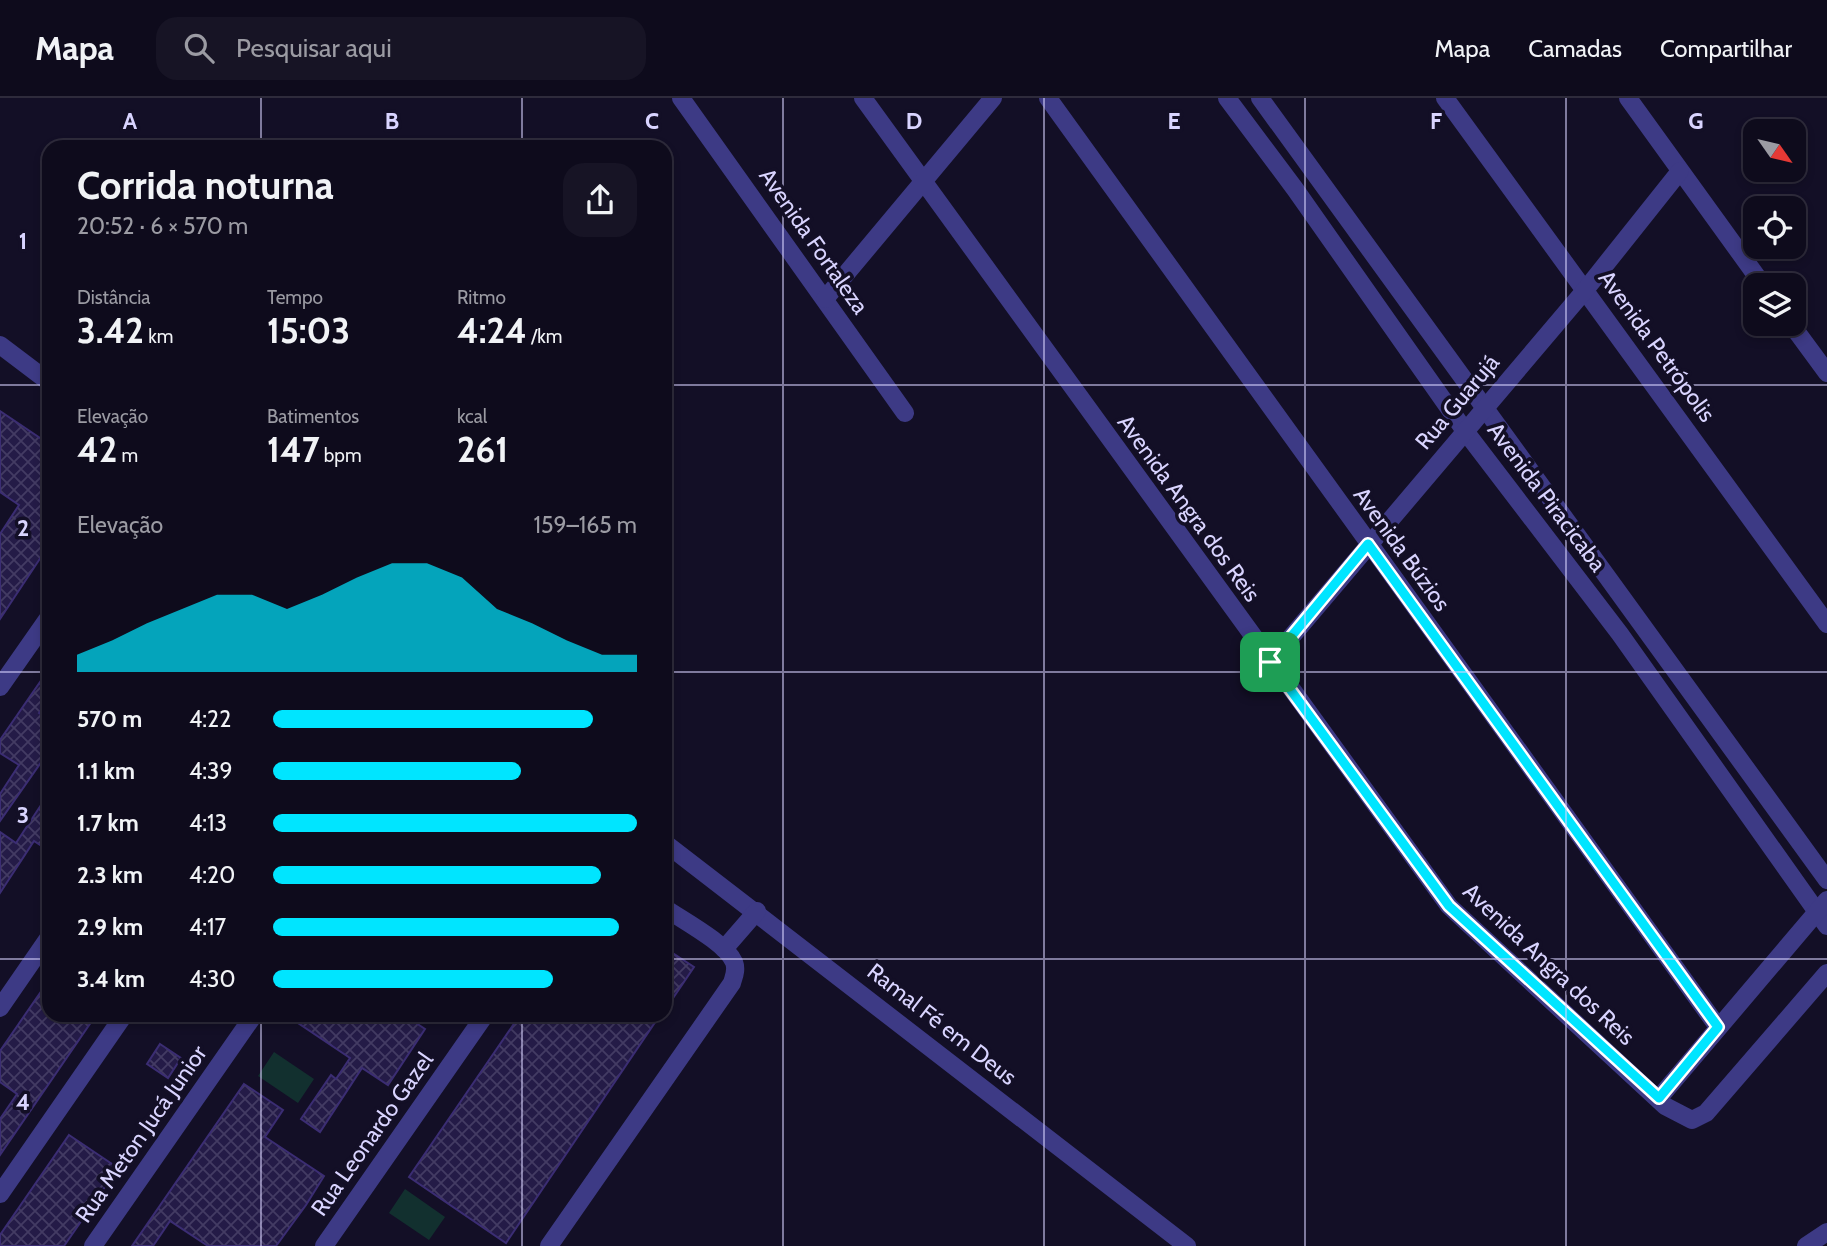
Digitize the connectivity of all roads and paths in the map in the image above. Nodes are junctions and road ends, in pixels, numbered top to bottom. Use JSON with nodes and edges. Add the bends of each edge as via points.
{"nodes":[{"id":1,"x":681,"y":98,"type":"edge"},
{"id":2,"x":863,"y":98,"type":"edge"},
{"id":3,"x":993,"y":98,"type":"edge"},
{"id":4,"x":1048,"y":98,"type":"edge"},
{"id":5,"x":1227,"y":98,"type":"edge"},
{"id":6,"x":1260,"y":98,"type":"edge"},
{"id":7,"x":1445,"y":98,"type":"edge"},
{"id":8,"x":1628,"y":98,"type":"edge"},
{"id":9,"x":1680,"y":171,"type":"junction"},
{"id":10,"x":923,"y":181,"type":"junction"},
{"id":11,"x":1754,"y":273,"type":"edge"},
{"id":12,"x":1586,"y":289,"type":"junction"},
{"id":13,"x":825,"y":299,"type":"junction"},
{"id":14,"x":1800,"y":336,"type":"edge"},
{"id":15,"x":0,"y":345,"type":"edge"},
{"id":16,"x":1827,"y":373,"type":"edge"},
{"id":17,"x":42,"y":377,"type":"edge"},
{"id":18,"x":1483,"y":407,"type":"junction"},
{"id":19,"x":905,"y":414,"type":"dead end"},
{"id":20,"x":1465,"y":430,"type":"junction"},
{"id":21,"x":1368,"y":544,"type":"junction"},
{"id":22,"x":1827,"y":624,"type":"edge"},
{"id":23,"x":42,"y":627,"type":"edge"},
{"id":24,"x":1270,"y":662,"type":"junction"},
{"id":25,"x":0,"y":687,"type":"edge"},
{"id":26,"x":672,"y":848,"type":"edge"},
{"id":27,"x":1827,"y":880,"type":"edge"},
{"id":28,"x":757,"y":911,"type":"junction"},
{"id":29,"x":672,"y":912,"type":"edge"},
{"id":30,"x":1824,"y":912,"type":"edge"},
{"id":31,"x":42,"y":947,"type":"edge"},
{"id":32,"x":724,"y":949,"type":"junction"},
{"id":33,"x":1827,"y":973,"type":"edge"},
{"id":34,"x":0,"y":1008,"type":"edge"},
{"id":35,"x":119,"y":1022,"type":"edge"},
{"id":36,"x":249,"y":1022,"type":"edge"},
{"id":37,"x":480,"y":1022,"type":"edge"},
{"id":38,"x":1718,"y":1027,"type":"junction"},
{"id":39,"x":1659,"y":1098,"type":"junction"},
{"id":40,"x":0,"y":1194,"type":"edge"},
{"id":41,"x":1827,"y":1232,"type":"edge"},
{"id":42,"x":93,"y":1246,"type":"edge"},
{"id":43,"x":324,"y":1246,"type":"edge"},
{"id":44,"x":549,"y":1246,"type":"edge"},
{"id":45,"x":1187,"y":1246,"type":"edge"},
{"id":46,"x":1806,"y":1246,"type":"edge"}],
"edges":[{"from":1,"to":13,"type":"street","name":"Avenida Fortaleza"},
{"from":2,"to":10,"type":"street","name":"Avenida Angra dos Reis"},
{"from":3,"to":10,"type":"street"},
{"from":4,"to":21,"type":"street","name":"Avenida Búzios"},
{"from":5,"to":20,"type":"street","name":"Avenida Piracicaba"},
{"from":6,"to":18,"type":"street","name":"Avenida Piracicaba"},
{"from":7,"to":12,"type":"street","name":"Avenida Petrópolis"},
{"from":8,"to":9,"type":"street"},
{"from":9,"to":11,"type":"street"},
{"from":9,"to":12,"type":"street","name":"Rua Guarujá"},
{"from":10,"to":13,"type":"street"},
{"from":10,"to":24,"type":"street","name":"Avenida Angra dos Reis"},
{"from":12,"to":18,"type":"street","name":"Rua Guarujá"},
{"from":12,"to":22,"type":"street","name":"Avenida Petrópolis"},
{"from":13,"to":19,"type":"street","name":"Avenida Fortaleza"},
{"from":14,"to":16,"type":"street"},
{"from":15,"to":17,"type":"street"},
{"from":18,"to":20,"type":"street","name":"Rua Guarujá"},
{"from":18,"to":27,"type":"street","name":"Avenida Piracicaba"},
{"from":20,"to":21,"type":"street","name":"Rua Guarujá"},
{"from":20,"to":30,"type":"street","name":"Avenida Piracicaba"},
{"from":21,"to":24,"type":"street","name":"Rua Guarujá"},
{"from":21,"to":38,"type":"street","name":"Avenida Búzios"},
{"from":23,"to":25,"type":"street"},
{"from":24,"to":39,"type":"street","name":"Avenida Angra dos Reis","via":[[1449,906]]},
{"from":26,"to":28,"type":"street","name":"Ramal Fé em Deus"},
{"from":28,"to":32,"type":"street"},
{"from":28,"to":45,"type":"street","name":"Ramal Fé em Deus"},
{"from":29,"to":32,"type":"street"},
{"from":30,"to":38,"type":"street"},
{"from":31,"to":34,"type":"street"},
{"from":32,"to":44,"type":"street","via":[[734,961],[732,983]]},
{"from":33,"to":39,"type":"street","name":"Avenida Angra dos Reis","via":[[1706,1113],[1685,1119]]},
{"from":35,"to":40,"type":"street"},
{"from":36,"to":42,"type":"street","name":"Rua Meton Jucá Junior"},
{"from":37,"to":43,"type":"street","name":"Rua Leonardo Gazel"},
{"from":38,"to":39,"type":"street"},
{"from":41,"to":46,"type":"street"}]}
